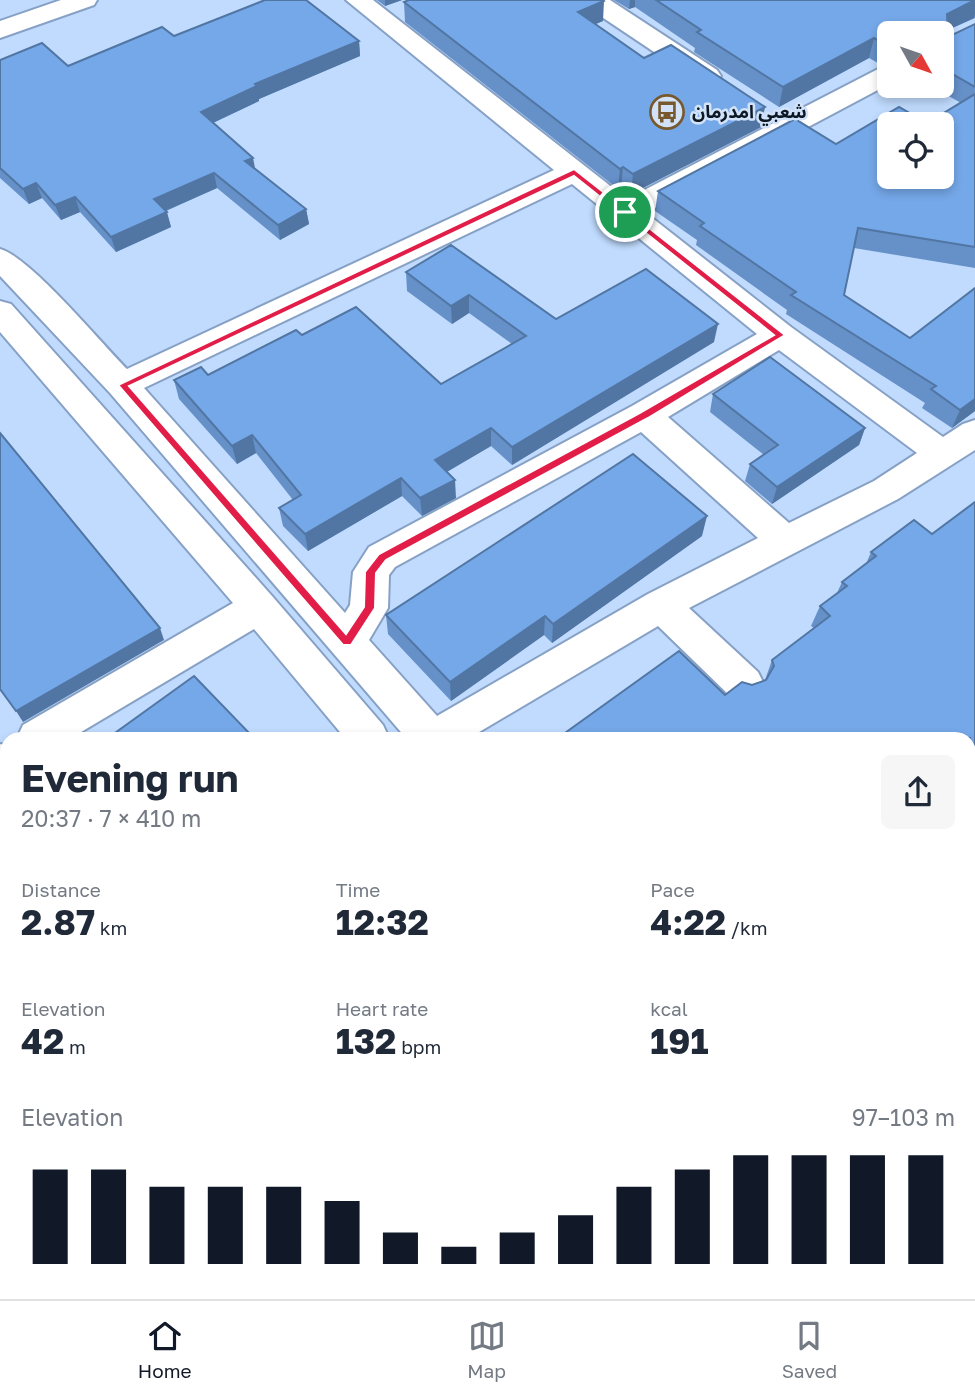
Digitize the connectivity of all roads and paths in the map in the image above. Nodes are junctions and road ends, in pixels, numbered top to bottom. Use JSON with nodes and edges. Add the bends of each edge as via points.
{"nodes":[{"id":1,"x":85,"y":0,"type":"edge"},
{"id":2,"x":358,"y":0,"type":"edge"},
{"id":3,"x":593,"y":0,"type":"edge"},
{"id":4,"x":0,"y":30,"type":"edge"},
{"id":5,"x":877,"y":79,"type":"edge"},
{"id":6,"x":732,"y":92,"type":"edge"},
{"id":7,"x":574,"y":172,"type":"junction"},
{"id":8,"x":625,"y":212,"type":"junction"},
{"id":9,"x":1,"y":261,"type":"edge"},
{"id":10,"x":0,"y":312,"type":"edge"},
{"id":11,"x":780,"y":335,"type":"junction"},
{"id":12,"x":122,"y":385,"type":"junction"},
{"id":13,"x":644,"y":415,"type":"junction"},
{"id":14,"x":975,"y":433,"type":"edge"},
{"id":15,"x":944,"y":455,"type":"junction"},
{"id":16,"x":785,"y":541,"type":"junction"},
{"id":17,"x":661,"y":605,"type":"junction"},
{"id":18,"x":259,"y":607,"type":"junction"},
{"id":19,"x":347,"y":642,"type":"junction"},
{"id":20,"x":744,"y":684,"type":"edge"},
{"id":21,"x":47,"y":732,"type":"edge"},
{"id":22,"x":364,"y":732,"type":"edge"},
{"id":23,"x":428,"y":732,"type":"edge"},
{"id":24,"x":443,"y":732,"type":"edge"}],
"edges":[{"from":1,"to":4,"type":"street"},
{"from":2,"to":7,"type":"street","via":[[394,14]]},
{"from":3,"to":6,"type":"street"},
{"from":5,"to":8,"type":"street","via":[[775,121]]},
{"from":7,"to":8,"type":"street"},
{"from":7,"to":12,"type":"street"},
{"from":8,"to":11,"type":"street"},
{"from":9,"to":12,"type":"street"},
{"from":10,"to":18,"type":"street"},
{"from":11,"to":13,"type":"street"},
{"from":11,"to":15,"type":"street"},
{"from":12,"to":19,"type":"street"},
{"from":13,"to":16,"type":"street"},
{"from":13,"to":19,"type":"street","via":[[382,557],[371,572],[369,608]]},
{"from":14,"to":15,"type":"street"},
{"from":15,"to":16,"type":"street"},
{"from":16,"to":17,"type":"street"},
{"from":17,"to":20,"type":"street"},
{"from":17,"to":24,"type":"street"},
{"from":18,"to":21,"type":"street"},
{"from":18,"to":22,"type":"street"},
{"from":19,"to":23,"type":"street"}]}
